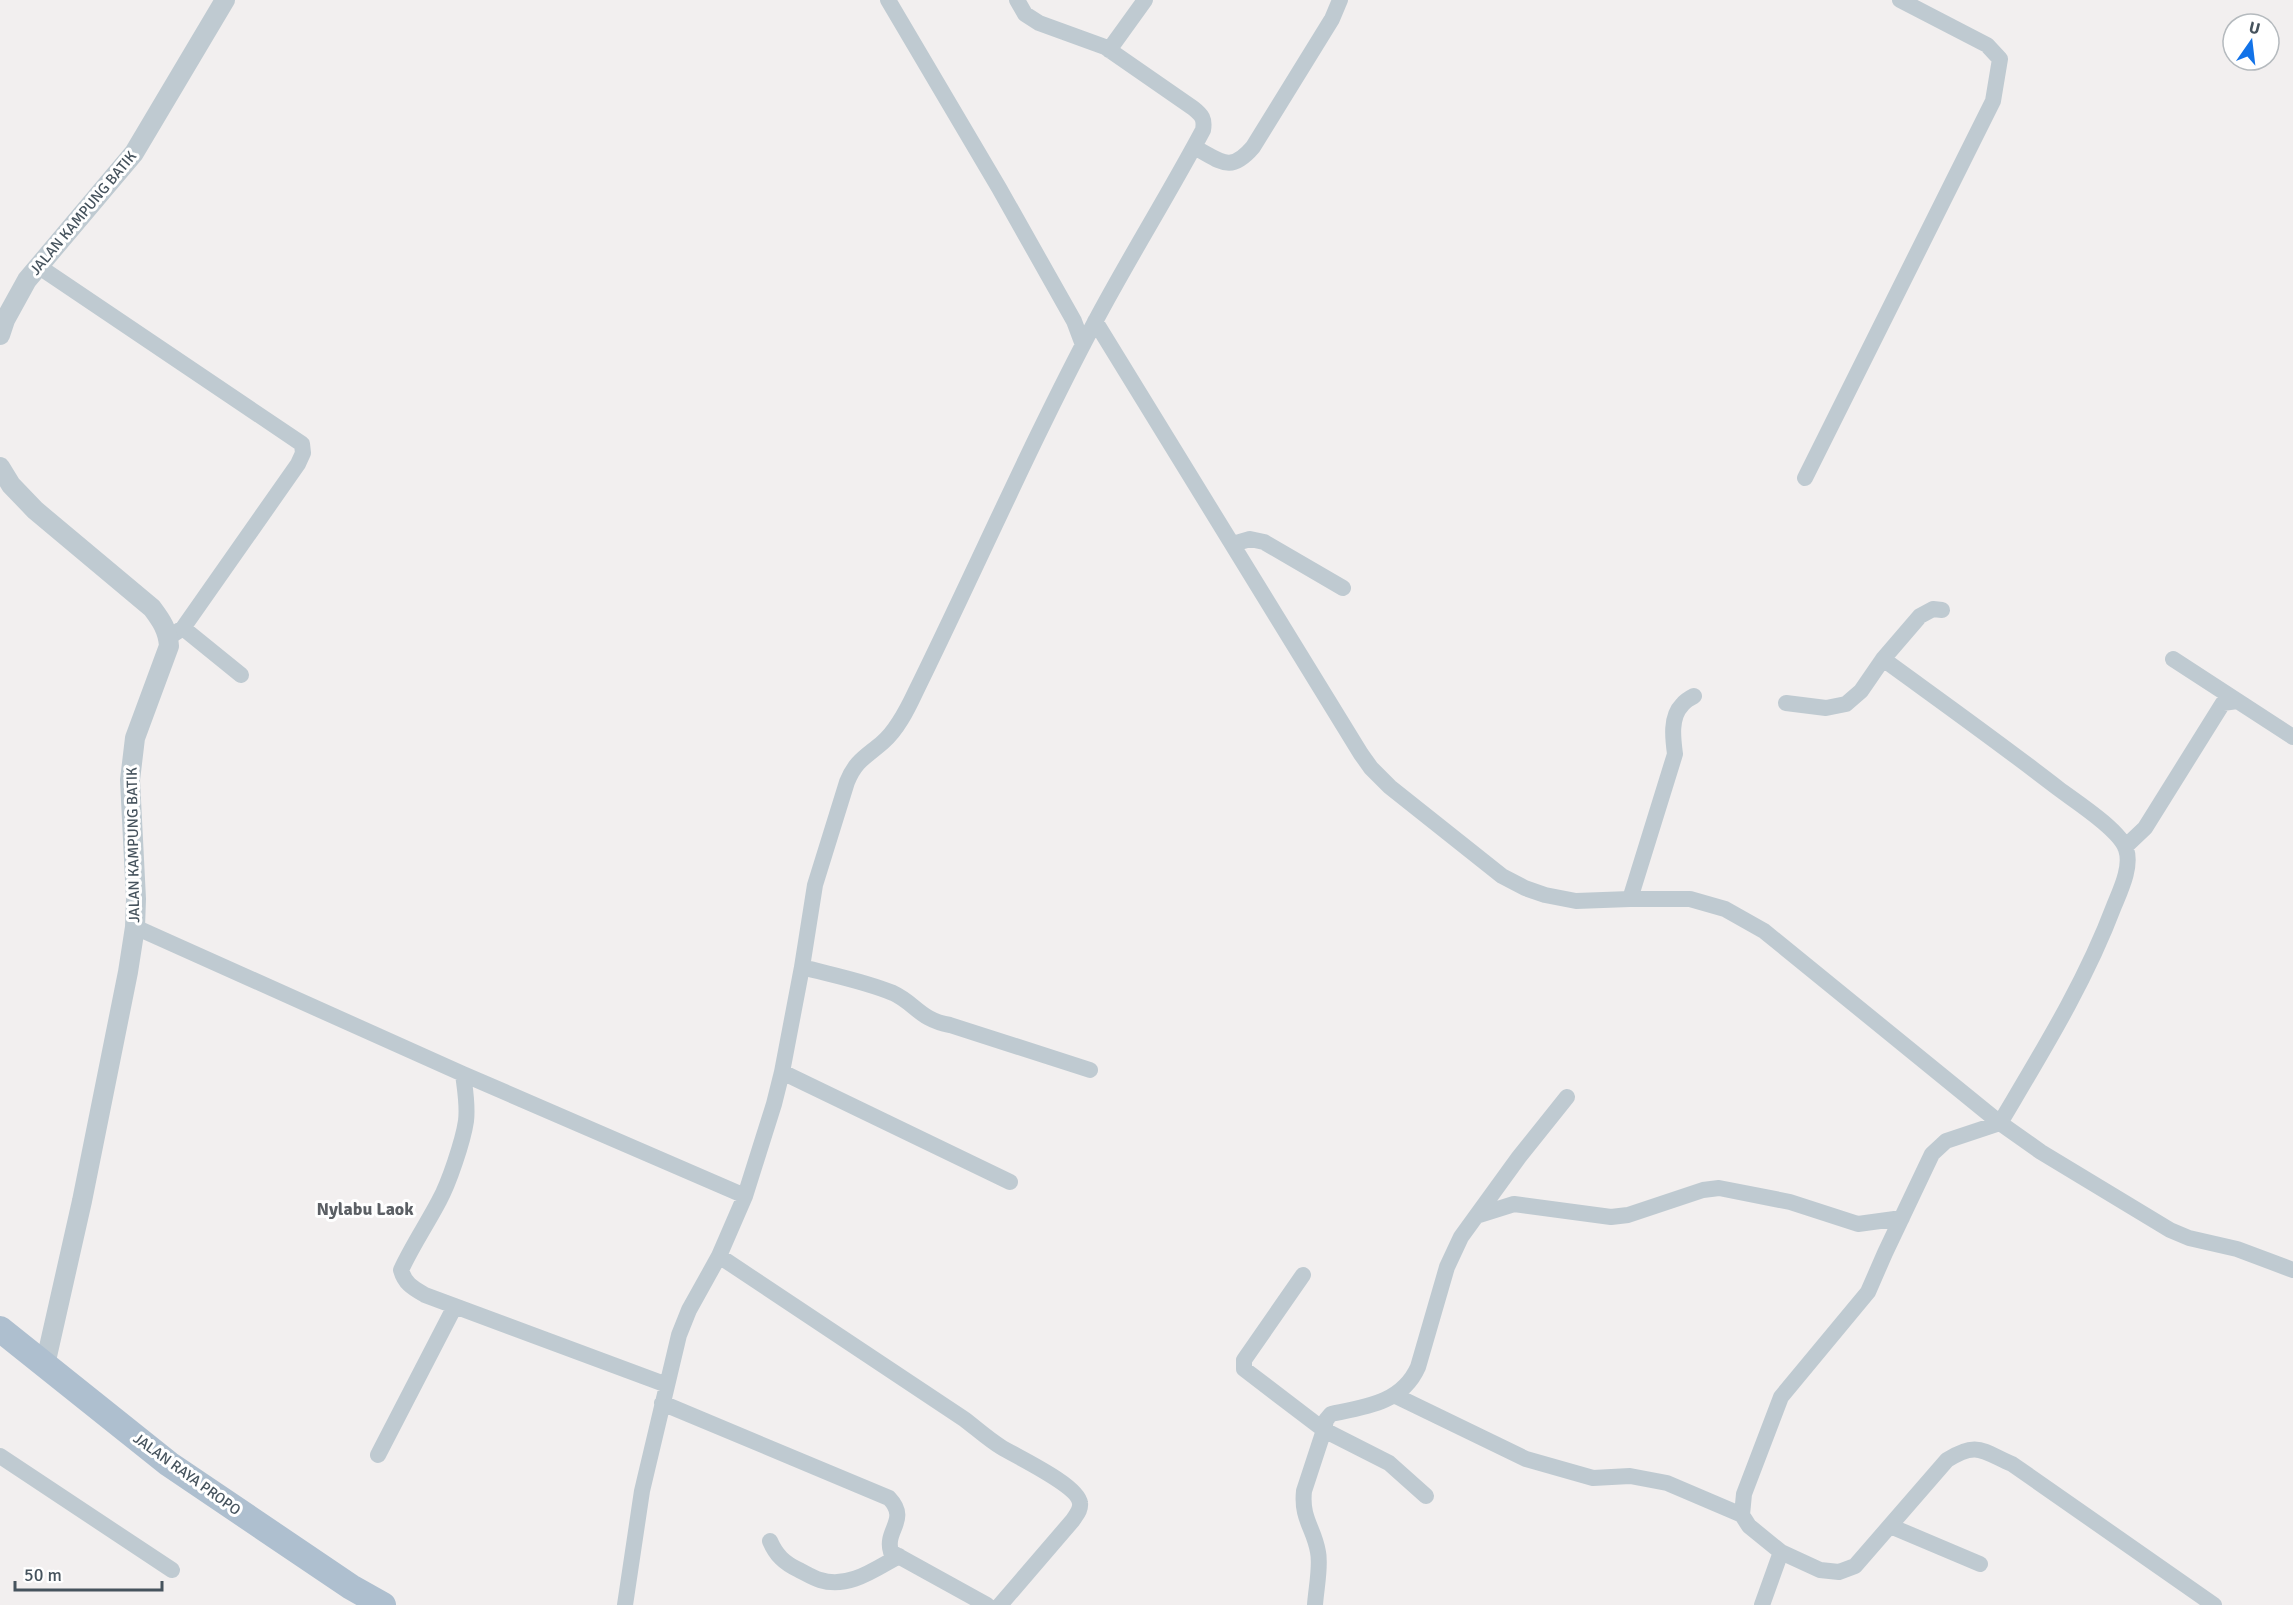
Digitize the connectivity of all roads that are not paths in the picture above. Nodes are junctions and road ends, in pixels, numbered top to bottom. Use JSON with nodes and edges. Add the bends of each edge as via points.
{"nodes":[{"id":1,"x":225,"y":0,"type":"edge"},
{"id":2,"x":888,"y":0,"type":"edge"},
{"id":3,"x":1017,"y":0,"type":"edge"},
{"id":4,"x":1145,"y":0,"type":"edge"},
{"id":5,"x":1340,"y":0,"type":"edge"},
{"id":6,"x":1900,"y":0,"type":"edge"},
{"id":7,"x":1109,"y":50,"type":"junction"},
{"id":8,"x":1194,"y":147,"type":"junction"},
{"id":9,"x":38,"y":266,"type":"junction"},
{"id":10,"x":1095,"y":321,"type":"junction"},
{"id":11,"x":0,"y":335,"type":"edge"},
{"id":12,"x":1083,"y":345,"type":"junction"},
{"id":13,"x":0,"y":467,"type":"edge"},
{"id":14,"x":1805,"y":478,"type":"dead end"},
{"id":15,"x":1233,"y":544,"type":"junction"},
{"id":16,"x":1343,"y":588,"type":"dead end"},
{"id":17,"x":1942,"y":610,"type":"dead end"},
{"id":18,"x":176,"y":633,"type":"junction"},
{"id":19,"x":1883,"y":659,"type":"junction"},
{"id":20,"x":2173,"y":659,"type":"dead end"},
{"id":21,"x":242,"y":675,"type":"dead end"},
{"id":22,"x":1694,"y":696,"type":"dead end"},
{"id":23,"x":2237,"y":700,"type":"junction"},
{"id":24,"x":1786,"y":704,"type":"dead end"},
{"id":25,"x":2293,"y":737,"type":"edge"},
{"id":26,"x":2125,"y":847,"type":"junction"},
{"id":27,"x":1630,"y":898,"type":"junction"},
{"id":28,"x":135,"y":927,"type":"junction"},
{"id":29,"x":802,"y":967,"type":"junction"},
{"id":30,"x":1090,"y":1070,"type":"dead end"},
{"id":31,"x":782,"y":1072,"type":"junction"},
{"id":32,"x":463,"y":1074,"type":"junction"},
{"id":33,"x":1567,"y":1097,"type":"dead end"},
{"id":34,"x":2000,"y":1123,"type":"junction"},
{"id":35,"x":1010,"y":1182,"type":"dead end"},
{"id":36,"x":745,"y":1196,"type":"junction"},
{"id":37,"x":1479,"y":1215,"type":"junction"},
{"id":38,"x":1902,"y":1218,"type":"junction"},
{"id":39,"x":719,"y":1256,"type":"junction"},
{"id":40,"x":2293,"y":1269,"type":"edge"},
{"id":41,"x":1303,"y":1275,"type":"dead end"},
{"id":42,"x":455,"y":1306,"type":"junction"},
{"id":43,"x":0,"y":1329,"type":"edge"},
{"id":44,"x":45,"y":1365,"type":"junction"},
{"id":45,"x":667,"y":1385,"type":"junction"},
{"id":46,"x":1396,"y":1396,"type":"junction"},
{"id":47,"x":662,"y":1403,"type":"junction"},
{"id":48,"x":1324,"y":1430,"type":"junction"},
{"id":49,"x":378,"y":1455,"type":"dead end"},
{"id":50,"x":0,"y":1456,"type":"edge"},
{"id":51,"x":1426,"y":1496,"type":"dead end"},
{"id":52,"x":1742,"y":1515,"type":"junction"},
{"id":53,"x":1890,"y":1526,"type":"junction"},
{"id":54,"x":770,"y":1541,"type":"dead end"},
{"id":55,"x":1781,"y":1552,"type":"junction"},
{"id":56,"x":899,"y":1556,"type":"junction"},
{"id":57,"x":1980,"y":1564,"type":"dead end"},
{"id":58,"x":172,"y":1570,"type":"dead end"},
{"id":59,"x":383,"y":1605,"type":"edge"},
{"id":60,"x":626,"y":1605,"type":"edge"},
{"id":61,"x":987,"y":1605,"type":"edge"},
{"id":62,"x":1000,"y":1605,"type":"edge"},
{"id":63,"x":1315,"y":1605,"type":"edge"},
{"id":64,"x":1762,"y":1605,"type":"edge"},
{"id":65,"x":2214,"y":1605,"type":"edge"}],
"edges":[{"from":1,"to":9,"type":"street","name":"JALAN KAMPUNG BATIK","via":[[134,153]]},
{"from":2,"to":12,"type":"street","via":[[1074,321]]},
{"from":3,"to":7,"type":"street","via":[[1025,14],[1040,23]]},
{"from":4,"to":7,"type":"street"},
{"from":5,"to":8,"type":"street","via":[[1253,147],[1241,160],[1228,163]]},
{"from":6,"to":14,"type":"street","via":[[1996,53],[2000,59],[1993,101]]},
{"from":7,"to":8,"type":"street","via":[[1202,115],[1203,130]]},
{"from":8,"to":10,"type":"street"},
{"from":9,"to":11,"type":"street","name":"JALAN KAMPUNG BATIK","via":[[17,295]]},
{"from":9,"to":18,"type":"street","via":[[302,444],[298,464]]},
{"from":10,"to":12,"type":"street"},
{"from":10,"to":15,"type":"street"},
{"from":12,"to":29,"type":"street","via":[[905,712],[884,741],[853,767],[815,885]]},
{"from":13,"to":18,"type":"street","via":[[35,510],[152,608]]},
{"from":15,"to":16,"type":"street","via":[[1250,539],[1264,542]]},
{"from":15,"to":27,"type":"street","via":[[1361,754],[1390,787],[1502,876],[1525,888],[1576,901]]},
{"from":17,"to":19,"type":"street","via":[[1933,609],[1920,616]]},
{"from":18,"to":21,"type":"street"},
{"from":18,"to":28,"type":"street","name":"JALAN KAMPUNG BATIK","via":[[135,738],[130,780]]},
{"from":19,"to":24,"type":"street","via":[[1861,691],[1846,704],[1826,708]]},
{"from":19,"to":26,"type":"street","via":[[2108,826]]},
{"from":20,"to":23,"type":"street"},
{"from":22,"to":27,"type":"street","via":[[1681,705],[1676,716],[1675,754]]},
{"from":23,"to":25,"type":"street"},
{"from":23,"to":26,"type":"street","via":[[2223,703],[2145,828]]},
{"from":26,"to":34,"type":"street","via":[[2128,860],[2122,885],[2101,941],[2070,1005]]},
{"from":27,"to":34,"type":"street","via":[[1703,902],[1725,909],[1764,931]]},
{"from":28,"to":32,"type":"street"},
{"from":28,"to":44,"type":"street","name":"JALAN KAMPUNG BATIK"},
{"from":29,"to":30,"type":"street","via":[[896,995],[936,1022]]},
{"from":29,"to":31,"type":"street"},
{"from":31,"to":35,"type":"street"},
{"from":31,"to":36,"type":"street"},
{"from":32,"to":36,"type":"street"},
{"from":32,"to":42,"type":"street","via":[[467,1105],[459,1146],[441,1198],[401,1270],[409,1286]]},
{"from":33,"to":37,"type":"street"},
{"from":34,"to":38,"type":"street","via":[[1946,1141],[1938,1148]]},
{"from":34,"to":40,"type":"street","via":[[2170,1230]]},
{"from":36,"to":39,"type":"street"},
{"from":37,"to":38,"type":"street","via":[[1514,1204],[1611,1217],[1719,1188],[1790,1202],[1858,1224]]},
{"from":37,"to":46,"type":"street","via":[[1461,1237],[1447,1267],[1415,1375]]},
{"from":38,"to":52,"type":"street","via":[[1868,1292],[1781,1397],[1744,1494]]},
{"from":39,"to":45,"type":"street","via":[[683,1321]]},
{"from":39,"to":62,"type":"street","via":[[1075,1493],[1080,1502],[1073,1520]]},
{"from":41,"to":48,"type":"street","via":[[1244,1360],[1244,1369]]},
{"from":42,"to":45,"type":"street"},
{"from":42,"to":49,"type":"street"},
{"from":43,"to":44,"type":"main road","name":"JALAN RAYA PROPO"},
{"from":44,"to":59,"type":"main road","name":"JALAN RAYA PROPO","via":[[169,1464]]},
{"from":45,"to":47,"type":"street"},
{"from":46,"to":48,"type":"street","via":[[1331,1414]]},
{"from":46,"to":52,"type":"street","via":[[1526,1460],[1593,1478],[1630,1476],[1667,1483]]},
{"from":47,"to":56,"type":"street","via":[[889,1498],[898,1512],[890,1547]]},
{"from":47,"to":60,"type":"street","via":[[635,1527]]},
{"from":48,"to":51,"type":"street","via":[[1389,1464]]},
{"from":48,"to":63,"type":"street","via":[[1303,1502],[1319,1557]]},
{"from":50,"to":58,"type":"street"},
{"from":52,"to":55,"type":"street","via":[[1749,1526]]},
{"from":53,"to":55,"type":"street","via":[[1847,1571],[1820,1569]]},
{"from":53,"to":57,"type":"street"},
{"from":53,"to":65,"type":"street","via":[[1947,1460],[1964,1450],[1977,1449],[2012,1464]]},
{"from":54,"to":56,"type":"street","via":[[777,1556],[831,1582],[855,1579]]},
{"from":55,"to":64,"type":"street"},
{"from":56,"to":61,"type":"street"}]}
